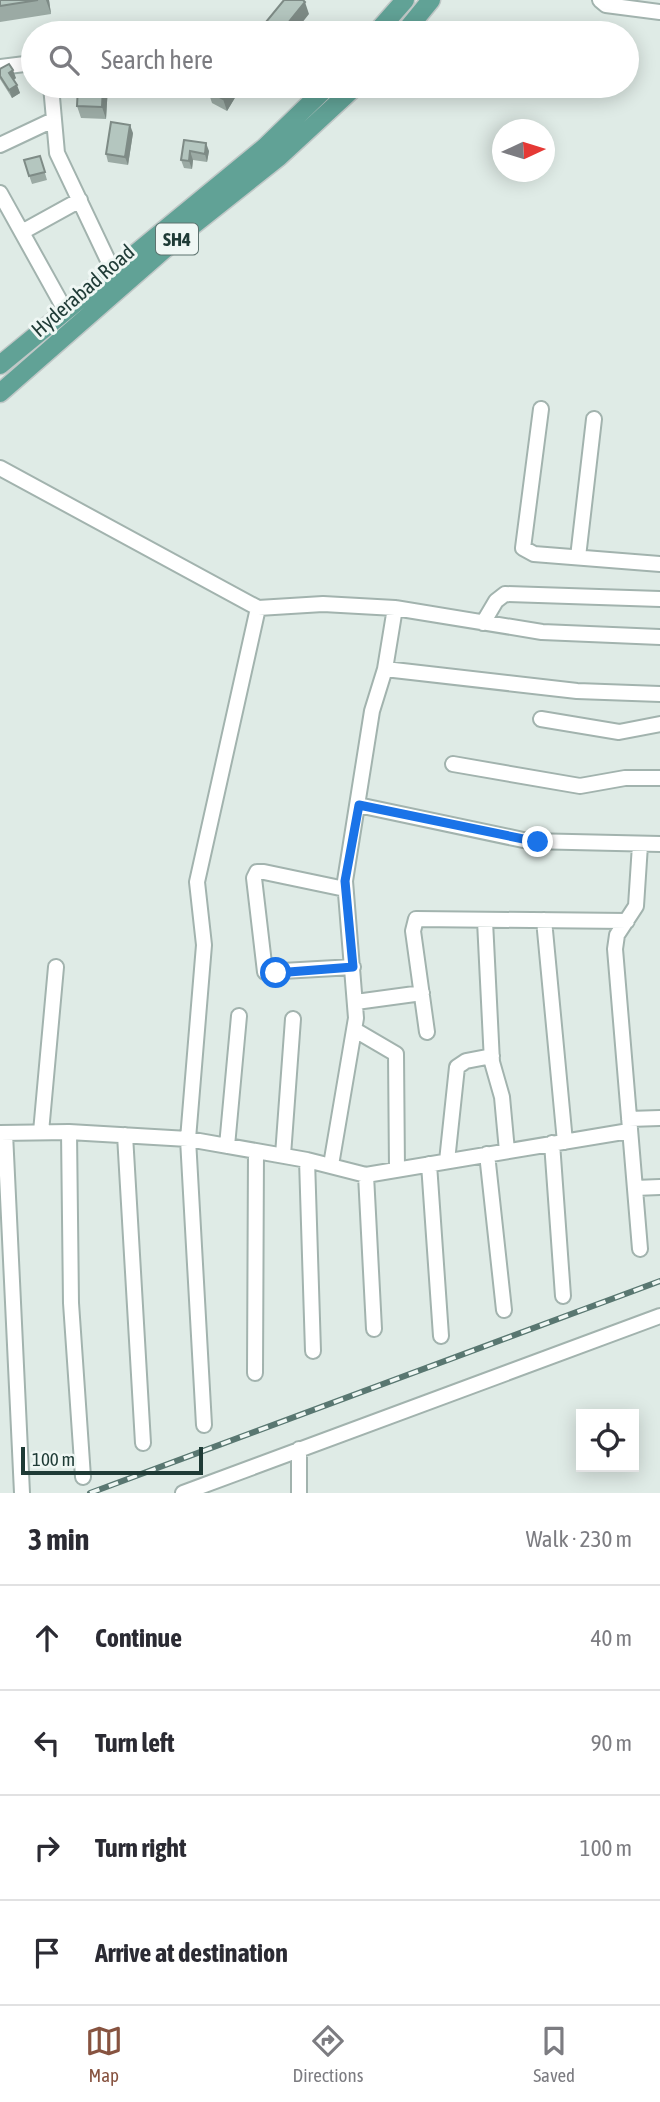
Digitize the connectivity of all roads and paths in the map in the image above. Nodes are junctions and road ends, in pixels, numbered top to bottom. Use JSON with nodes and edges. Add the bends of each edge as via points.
{"nodes":[{"id":1,"x":405,"y":0,"type":"edge"},
{"id":2,"x":431,"y":0,"type":"edge"},
{"id":3,"x":600,"y":0,"type":"edge"},
{"id":4,"x":660,"y":12,"type":"edge"},
{"id":5,"x":387,"y":21,"type":"edge"},
{"id":6,"x":414,"y":21,"type":"edge"},
{"id":7,"x":21,"y":64,"type":"edge"},
{"id":8,"x":0,"y":67,"type":"edge"},
{"id":9,"x":52,"y":98,"type":"edge"},
{"id":10,"x":316,"y":98,"type":"edge"},
{"id":11,"x":343,"y":98,"type":"edge"},
{"id":12,"x":53,"y":120,"type":"junction"},
{"id":13,"x":0,"y":145,"type":"edge"},
{"id":14,"x":0,"y":193,"type":"edge"},
{"id":15,"x":80,"y":201,"type":"junction"},
{"id":16,"x":22,"y":232,"type":"junction"},
{"id":17,"x":113,"y":271,"type":"junction"},
{"id":18,"x":65,"y":310,"type":"junction"},
{"id":19,"x":0,"y":365,"type":"edge"},
{"id":20,"x":0,"y":393,"type":"edge"},
{"id":21,"x":541,"y":409,"type":"dead end"},
{"id":22,"x":594,"y":419,"type":"dead end"},
{"id":23,"x":0,"y":468,"type":"edge"},
{"id":24,"x":578,"y":557,"type":"junction"},
{"id":25,"x":660,"y":564,"type":"edge"},
{"id":26,"x":660,"y":599,"type":"edge"},
{"id":27,"x":258,"y":608,"type":"junction"},
{"id":28,"x":395,"y":608,"type":"junction"},
{"id":29,"x":484,"y":623,"type":"junction"},
{"id":30,"x":660,"y":637,"type":"edge"},
{"id":31,"x":385,"y":669,"type":"junction"},
{"id":32,"x":660,"y":694,"type":"edge"},
{"id":33,"x":541,"y":719,"type":"dead end"},
{"id":34,"x":660,"y":724,"type":"edge"},
{"id":35,"x":453,"y":764,"type":"dead end"},
{"id":36,"x":660,"y":778,"type":"edge"},
{"id":37,"x":359,"y":805,"type":"junction"},
{"id":38,"x":660,"y":844,"type":"edge"},
{"id":39,"x":640,"y":845,"type":"junction"},
{"id":40,"x":345,"y":889,"type":"junction"},
{"id":41,"x":544,"y":920,"type":"junction"},
{"id":42,"x":485,"y":921,"type":"junction"},
{"id":43,"x":627,"y":921,"type":"junction"},
{"id":44,"x":57,"y":967,"type":"dead end"},
{"id":45,"x":353,"y":967,"type":"junction"},
{"id":46,"x":422,"y":993,"type":"junction"},
{"id":47,"x":356,"y":1002,"type":"junction"},
{"id":48,"x":239,"y":1016,"type":"dead end"},
{"id":49,"x":293,"y":1019,"type":"dead end"},
{"id":50,"x":355,"y":1030,"type":"junction"},
{"id":51,"x":427,"y":1032,"type":"dead end"},
{"id":52,"x":492,"y":1056,"type":"junction"},
{"id":53,"x":660,"y":1118,"type":"edge"},
{"id":54,"x":629,"y":1125,"type":"junction"},
{"id":55,"x":41,"y":1132,"type":"junction"},
{"id":56,"x":69,"y":1132,"type":"junction"},
{"id":57,"x":2,"y":1133,"type":"edge"},
{"id":58,"x":125,"y":1135,"type":"junction"},
{"id":59,"x":188,"y":1139,"type":"junction"},
{"id":60,"x":558,"y":1143,"type":"junction"},
{"id":61,"x":227,"y":1146,"type":"junction"},
{"id":62,"x":256,"y":1151,"type":"junction"},
{"id":63,"x":507,"y":1151,"type":"junction"},
{"id":64,"x":487,"y":1154,"type":"junction"},
{"id":65,"x":283,"y":1155,"type":"junction"},
{"id":66,"x":307,"y":1160,"type":"junction"},
{"id":67,"x":447,"y":1161,"type":"junction"},
{"id":68,"x":429,"y":1164,"type":"junction"},
{"id":69,"x":331,"y":1165,"type":"junction"},
{"id":70,"x":397,"y":1170,"type":"junction"},
{"id":71,"x":366,"y":1175,"type":"junction"},
{"id":72,"x":660,"y":1186,"type":"edge"},
{"id":73,"x":635,"y":1188,"type":"junction"},
{"id":74,"x":640,"y":1249,"type":"dead end"},
{"id":75,"x":563,"y":1296,"type":"dead end"},
{"id":76,"x":503,"y":1310,"type":"dead end"},
{"id":77,"x":660,"y":1316,"type":"edge"},
{"id":78,"x":374,"y":1329,"type":"dead end"},
{"id":79,"x":442,"y":1336,"type":"dead end"},
{"id":80,"x":313,"y":1351,"type":"dead end"},
{"id":81,"x":255,"y":1373,"type":"dead end"},
{"id":82,"x":204,"y":1425,"type":"dead end"},
{"id":83,"x":143,"y":1443,"type":"dead end"},
{"id":84,"x":299,"y":1449,"type":"junction"},
{"id":85,"x":83,"y":1477,"type":"dead end"},
{"id":86,"x":22,"y":1493,"type":"edge"},
{"id":87,"x":183,"y":1493,"type":"edge"},
{"id":88,"x":299,"y":1493,"type":"edge"}],
"edges":[{"from":1,"to":5,"type":"main road"},
{"from":2,"to":6,"type":"main road"},
{"from":3,"to":4,"type":"street","via":[[606,5]]},
{"from":7,"to":8,"type":"street"},
{"from":9,"to":12,"type":"street"},
{"from":10,"to":17,"type":"main road","name":"Hyderabad Road","number":"SH4","via":[[265,147]]},
{"from":11,"to":20,"type":"main road","name":"Hyderabad Road","number":"SH4"},
{"from":12,"to":13,"type":"street"},
{"from":12,"to":15,"type":"street","via":[[57,153]]},
{"from":14,"to":16,"type":"street"},
{"from":15,"to":16,"type":"street"},
{"from":15,"to":17,"type":"street"},
{"from":16,"to":18,"type":"street"},
{"from":17,"to":18,"type":"main road","name":"Hyderabad Road","number":"SH4"},
{"from":18,"to":19,"type":"main road","name":"Hyderabad Road","number":"SH4"},
{"from":21,"to":24,"type":"street","via":[[523,548],[531,553]]},
{"from":22,"to":24,"type":"street"},
{"from":23,"to":27,"type":"street"},
{"from":24,"to":25,"type":"street"},
{"from":26,"to":29,"type":"street","via":[[505,594]]},
{"from":27,"to":28,"type":"street","via":[[323,604]]},
{"from":27,"to":59,"type":"street","via":[[197,882],[204,945]]},
{"from":28,"to":29,"type":"street"},
{"from":28,"to":31,"type":"street"},
{"from":29,"to":30,"type":"street","via":[[542,632]]},
{"from":31,"to":32,"type":"street","via":[[577,691]]},
{"from":31,"to":37,"type":"street","via":[[372,712]]},
{"from":33,"to":34,"type":"street","via":[[619,732]]},
{"from":35,"to":36,"type":"street","via":[[580,786]]},
{"from":37,"to":39,"type":"street","via":[[528,841]]},
{"from":37,"to":40,"type":"street"},
{"from":38,"to":39,"type":"street"},
{"from":39,"to":43,"type":"street","via":[[636,906]]},
{"from":40,"to":45,"type":"street"},
{"from":40,"to":45,"type":"street","via":[[264,872],[257,872],[254,878],[265,972]]},
{"from":41,"to":42,"type":"street"},
{"from":41,"to":43,"type":"street"},
{"from":41,"to":60,"type":"street"},
{"from":42,"to":46,"type":"street","via":[[414,922]]},
{"from":42,"to":52,"type":"street"},
{"from":43,"to":54,"type":"street","via":[[617,935],[615,949]]},
{"from":44,"to":55,"type":"street"},
{"from":45,"to":47,"type":"street"},
{"from":46,"to":47,"type":"street"},
{"from":46,"to":51,"type":"street"},
{"from":47,"to":50,"type":"street"},
{"from":48,"to":61,"type":"street"},
{"from":49,"to":65,"type":"street"},
{"from":50,"to":69,"type":"street"},
{"from":50,"to":70,"type":"street","via":[[396,1054]]},
{"from":52,"to":63,"type":"street"},
{"from":52,"to":67,"type":"street","via":[[457,1067]]},
{"from":53,"to":54,"type":"street"},
{"from":54,"to":60,"type":"street"},
{"from":54,"to":73,"type":"street"},
{"from":55,"to":56,"type":"street"},
{"from":55,"to":57,"type":"street"},
{"from":56,"to":58,"type":"street"},
{"from":56,"to":85,"type":"street","via":[[71,1303]]},
{"from":57,"to":86,"type":"street"},
{"from":58,"to":59,"type":"street"},
{"from":58,"to":83,"type":"street"},
{"from":59,"to":61,"type":"street"},
{"from":59,"to":82,"type":"street"},
{"from":60,"to":63,"type":"street"},
{"from":60,"to":75,"type":"street"},
{"from":61,"to":62,"type":"street"},
{"from":62,"to":65,"type":"street"},
{"from":62,"to":81,"type":"street"},
{"from":63,"to":64,"type":"street"},
{"from":64,"to":67,"type":"street"},
{"from":64,"to":76,"type":"street"},
{"from":65,"to":66,"type":"street"},
{"from":66,"to":69,"type":"street"},
{"from":66,"to":80,"type":"street"},
{"from":67,"to":68,"type":"street"},
{"from":68,"to":70,"type":"street"},
{"from":68,"to":79,"type":"street"},
{"from":69,"to":71,"type":"street"},
{"from":70,"to":71,"type":"street"},
{"from":71,"to":78,"type":"street"},
{"from":72,"to":73,"type":"street"},
{"from":73,"to":74,"type":"street"},
{"from":77,"to":84,"type":"street"},
{"from":84,"to":87,"type":"street"},
{"from":84,"to":88,"type":"street"}]}
